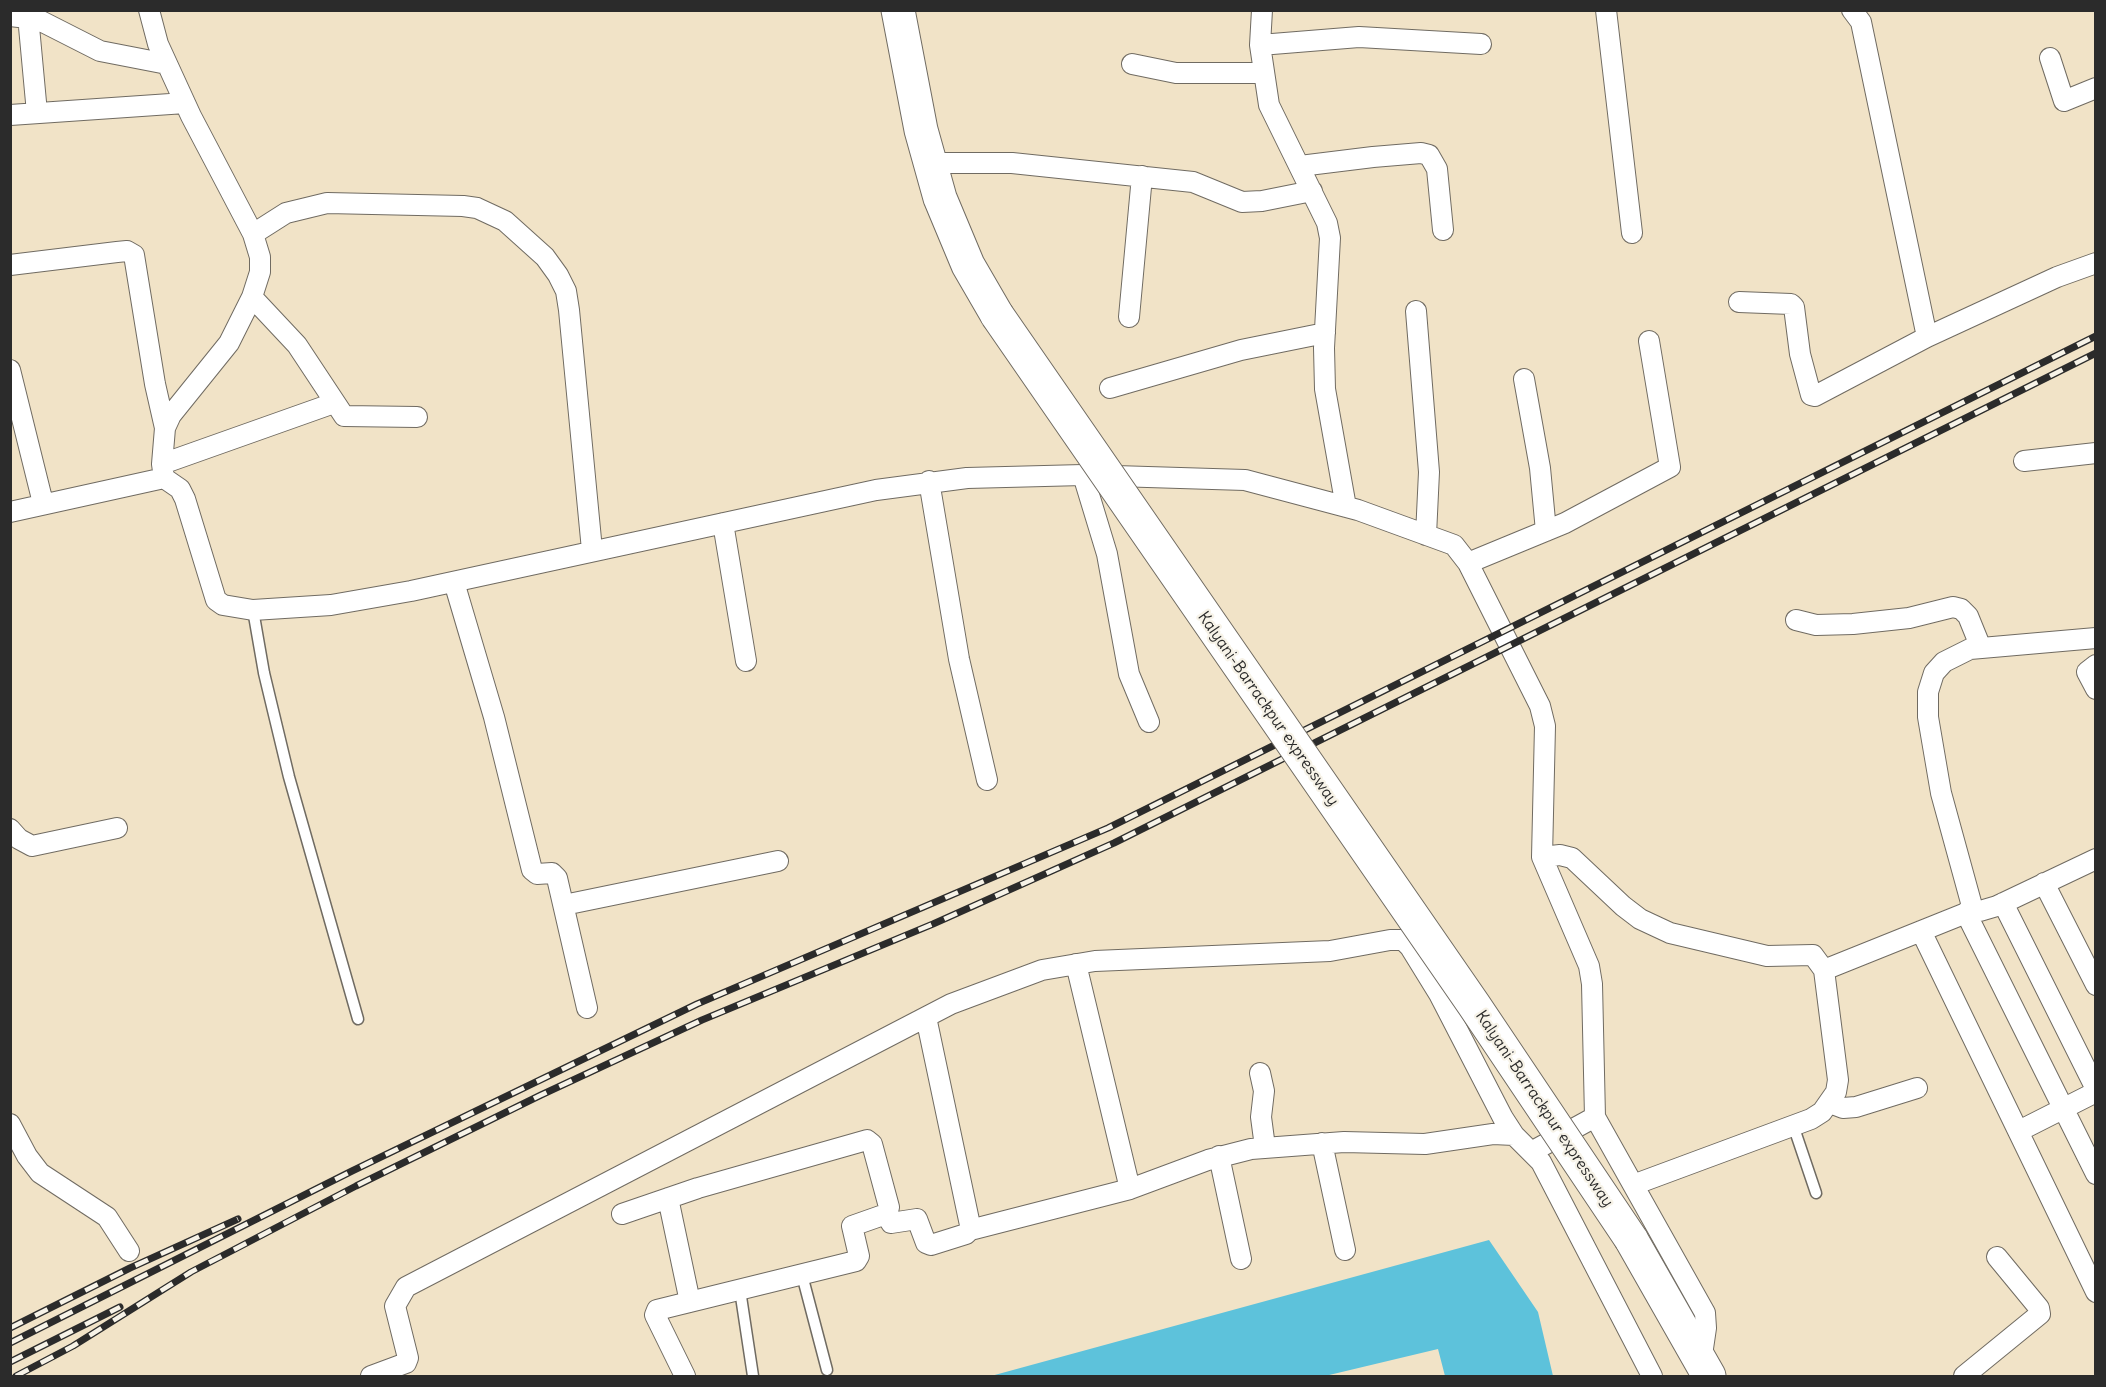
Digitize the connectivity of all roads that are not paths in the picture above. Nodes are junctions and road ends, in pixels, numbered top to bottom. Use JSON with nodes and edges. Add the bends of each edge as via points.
{"nodes":[{"id":1,"x":149,"y":10,"type":"edge"},
{"id":2,"x":898,"y":10,"type":"edge"},
{"id":3,"x":1262,"y":10,"type":"edge"},
{"id":4,"x":1606,"y":10,"type":"edge"},
{"id":5,"x":1852,"y":10,"type":"edge"},
{"id":6,"x":19,"y":16,"type":"edge"},
{"id":7,"x":1481,"y":44,"type":"dead end"},
{"id":8,"x":1260,"y":45,"type":"junction"},
{"id":9,"x":2050,"y":58,"type":"dead end"},
{"id":10,"x":167,"y":64,"type":"junction"},
{"id":11,"x":1132,"y":64,"type":"dead end"},
{"id":12,"x":1263,"y":73,"type":"junction"},
{"id":13,"x":2096,"y":88,"type":"edge"},
{"id":14,"x":185,"y":103,"type":"junction"},
{"id":15,"x":37,"y":113,"type":"junction"},
{"id":16,"x":10,"y":115,"type":"edge"},
{"id":17,"x":930,"y":163,"type":"junction"},
{"id":18,"x":1300,"y":166,"type":"junction"},
{"id":19,"x":1142,"y":176,"type":"junction"},
{"id":20,"x":1312,"y":190,"type":"junction"},
{"id":21,"x":1443,"y":230,"type":"dead end"},
{"id":22,"x":1632,"y":233,"type":"dead end"},
{"id":23,"x":253,"y":234,"type":"junction"},
{"id":24,"x":2096,"y":263,"type":"edge"},
{"id":25,"x":10,"y":266,"type":"edge"},
{"id":26,"x":252,"y":297,"type":"junction"},
{"id":27,"x":1739,"y":302,"type":"dead end"},
{"id":28,"x":1416,"y":311,"type":"dead end"},
{"id":29,"x":1129,"y":317,"type":"dead end"},
{"id":30,"x":1325,"y":333,"type":"junction"},
{"id":31,"x":1927,"y":337,"type":"junction"},
{"id":32,"x":1649,"y":342,"type":"dead end"},
{"id":33,"x":10,"y":370,"type":"edge"},
{"id":34,"x":1524,"y":380,"type":"dead end"},
{"id":35,"x":1110,"y":388,"type":"dead end"},
{"id":36,"x":334,"y":403,"type":"junction"},
{"id":37,"x":417,"y":417,"type":"dead end"},
{"id":38,"x":165,"y":428,"type":"junction"},
{"id":39,"x":2096,"y":453,"type":"edge"},
{"id":40,"x":2024,"y":461,"type":"dead end"},
{"id":41,"x":163,"y":471,"type":"junction"},
{"id":42,"x":1083,"y":476,"type":"junction"},
{"id":43,"x":929,"y":481,"type":"junction"},
{"id":44,"x":43,"y":503,"type":"junction"},
{"id":45,"x":1346,"y":507,"type":"junction"},
{"id":46,"x":10,"y":512,"type":"edge"},
{"id":47,"x":723,"y":523,"type":"junction"},
{"id":48,"x":1546,"y":531,"type":"junction"},
{"id":49,"x":1426,"y":535,"type":"junction"},
{"id":50,"x":592,"y":550,"type":"junction"},
{"id":51,"x":1468,"y":562,"type":"junction"},
{"id":52,"x":454,"y":582,"type":"junction"},
{"id":53,"x":252,"y":610,"type":"junction"},
{"id":54,"x":1797,"y":620,"type":"dead end"},
{"id":55,"x":2096,"y":638,"type":"edge"},
{"id":56,"x":1981,"y":648,"type":"junction"},
{"id":57,"x":746,"y":661,"type":"dead end"},
{"id":58,"x":2096,"y":665,"type":"edge"},
{"id":59,"x":2096,"y":689,"type":"edge"},
{"id":60,"x":1149,"y":722,"type":"dead end"},
{"id":61,"x":987,"y":780,"type":"dead end"},
{"id":62,"x":117,"y":828,"type":"dead end"},
{"id":63,"x":10,"y":830,"type":"edge"},
{"id":64,"x":1542,"y":857,"type":"junction"},
{"id":65,"x":778,"y":861,"type":"dead end"},
{"id":66,"x":2093,"y":866,"type":"edge"},
{"id":67,"x":2044,"y":883,"type":"junction"},
{"id":68,"x":2003,"y":903,"type":"junction"},
{"id":69,"x":564,"y":905,"type":"junction"},
{"id":70,"x":1968,"y":911,"type":"junction"},
{"id":71,"x":1921,"y":931,"type":"junction"},
{"id":72,"x":1076,"y":964,"type":"junction"},
{"id":73,"x":1824,"y":970,"type":"junction"},
{"id":74,"x":2096,"y":985,"type":"edge"},
{"id":75,"x":587,"y":1008,"type":"dead end"},
{"id":76,"x":926,"y":1017,"type":"junction"},
{"id":77,"x":358,"y":1019,"type":"dead end"},
{"id":78,"x":1260,"y":1073,"type":"dead end"},
{"id":79,"x":1917,"y":1088,"type":"dead end"},
{"id":80,"x":2096,"y":1090,"type":"edge"},
{"id":81,"x":1830,"y":1102,"type":"junction"},
{"id":82,"x":2062,"y":1109,"type":"junction"},
{"id":83,"x":1595,"y":1117,"type":"junction"},
{"id":84,"x":10,"y":1124,"type":"edge"},
{"id":85,"x":1793,"y":1125,"type":"junction"},
{"id":86,"x":2019,"y":1131,"type":"junction"},
{"id":87,"x":1514,"y":1135,"type":"junction"},
{"id":88,"x":1322,"y":1143,"type":"junction"},
{"id":89,"x":1265,"y":1148,"type":"junction"},
{"id":90,"x":1533,"y":1151,"type":"junction"},
{"id":91,"x":1219,"y":1156,"type":"junction"},
{"id":92,"x":2096,"y":1174,"type":"edge"},
{"id":93,"x":1633,"y":1185,"type":"junction"},
{"id":94,"x":1130,"y":1189,"type":"junction"},
{"id":95,"x":1816,"y":1193,"type":"dead end"},
{"id":96,"x":668,"y":1198,"type":"junction"},
{"id":97,"x":622,"y":1214,"type":"dead end"},
{"id":98,"x":887,"y":1215,"type":"junction"},
{"id":99,"x":972,"y":1228,"type":"junction"},
{"id":100,"x":1345,"y":1250,"type":"dead end"},
{"id":101,"x":129,"y":1251,"type":"dead end"},
{"id":102,"x":1997,"y":1257,"type":"dead end"},
{"id":103,"x":1241,"y":1259,"type":"dead end"},
{"id":104,"x":802,"y":1275,"type":"junction"},
{"id":105,"x":740,"y":1290,"type":"junction"},
{"id":106,"x":2096,"y":1292,"type":"edge"},
{"id":107,"x":690,"y":1302,"type":"junction"},
{"id":108,"x":827,"y":1370,"type":"dead end"},
{"id":109,"x":1705,"y":1370,"type":"edge"},
{"id":110,"x":371,"y":1377,"type":"edge"},
{"id":111,"x":685,"y":1377,"type":"edge"},
{"id":112,"x":753,"y":1377,"type":"edge"},
{"id":113,"x":1652,"y":1377,"type":"edge"},
{"id":114,"x":1964,"y":1377,"type":"edge"}],
"edges":[{"from":1,"to":10,"type":"street"},
{"from":2,"to":17,"type":"highway","name":"Kalyani-Barrackpur expressway"},
{"from":3,"to":8,"type":"street"},
{"from":4,"to":22,"type":"street"},
{"from":5,"to":31,"type":"street","via":[[1861,22]]},
{"from":6,"to":10,"type":"street","via":[[99,51]]},
{"from":6,"to":15,"type":"street"},
{"from":7,"to":8,"type":"street","via":[[1359,36]]},
{"from":8,"to":12,"type":"street"},
{"from":9,"to":13,"type":"street","via":[[2064,101]]},
{"from":10,"to":14,"type":"street"},
{"from":11,"to":12,"type":"street","via":[[1176,73]]},
{"from":12,"to":18,"type":"street","via":[[1269,105]]},
{"from":14,"to":15,"type":"street"},
{"from":14,"to":23,"type":"street"},
{"from":15,"to":16,"type":"street"},
{"from":17,"to":19,"type":"street","via":[[1012,163]]},
{"from":17,"to":109,"type":"highway","name":"Kalyani-Barrackpur expressway","bridge":true,"via":[[968,265],[997,315],[1474,1005],[1631,1239]]},
{"from":18,"to":20,"type":"street"},
{"from":18,"to":21,"type":"street","via":[[1421,153],[1429,156],[1437,169]]},
{"from":19,"to":20,"type":"street","via":[[1194,182],[1242,202]]},
{"from":19,"to":29,"type":"street"},
{"from":20,"to":30,"type":"street","via":[[1327,223],[1331,247]]},
{"from":23,"to":26,"type":"street","via":[[260,272]]},
{"from":23,"to":50,"type":"street","via":[[286,213],[327,203],[463,206],[505,221],[545,257],[562,283],[569,310]]},
{"from":24,"to":31,"type":"street"},
{"from":25,"to":38,"type":"street","via":[[127,251],[134,255]]},
{"from":26,"to":36,"type":"street","via":[[297,345]]},
{"from":26,"to":38,"type":"street","via":[[230,343],[176,406]]},
{"from":27,"to":31,"type":"street","via":[[1794,307],[1800,354],[1812,396]]},
{"from":28,"to":49,"type":"street","via":[[1429,472]]},
{"from":30,"to":35,"type":"street","via":[[1241,350]]},
{"from":30,"to":45,"type":"street","via":[[1325,389]]},
{"from":32,"to":48,"type":"street","via":[[1670,467],[1601,506]]},
{"from":33,"to":44,"type":"street"},
{"from":34,"to":48,"type":"street","via":[[1540,468]]},
{"from":36,"to":37,"type":"street","via":[[344,416]]},
{"from":36,"to":41,"type":"street"},
{"from":38,"to":41,"type":"street"},
{"from":39,"to":40,"type":"street"},
{"from":41,"to":44,"type":"street"},
{"from":41,"to":53,"type":"street","via":[[185,499],[216,600]]},
{"from":42,"to":43,"type":"street"},
{"from":42,"to":45,"type":"street","via":[[1245,480]]},
{"from":42,"to":60,"type":"street","via":[[1107,555],[1129,674]]},
{"from":43,"to":47,"type":"street"},
{"from":43,"to":61,"type":"street","via":[[961,669]]},
{"from":44,"to":46,"type":"street"},
{"from":45,"to":49,"type":"street"},
{"from":47,"to":50,"type":"street"},
{"from":47,"to":57,"type":"street"},
{"from":48,"to":51,"type":"street"},
{"from":49,"to":51,"type":"street","via":[[1454,545]]},
{"from":50,"to":52,"type":"street"},
{"from":51,"to":64,"type":"street","via":[[1540,706],[1545,726]]},
{"from":52,"to":53,"type":"street","via":[[331,605]]},
{"from":52,"to":69,"type":"street","via":[[489,696],[532,870],[555,875]]},
{"from":53,"to":77,"type":"lane","via":[[289,777]]},
{"from":54,"to":56,"type":"street","via":[[1816,625],[1852,624],[1909,618],[1953,607],[1968,616]]},
{"from":55,"to":56,"type":"street"},
{"from":56,"to":70,"type":"street","via":[[1944,662],[1934,673],[1928,693],[1928,717],[1941,793],[1972,906]]},
{"from":58,"to":59,"type":"street","via":[[2087,672]]},
{"from":62,"to":63,"type":"street","via":[[32,846]]},
{"from":64,"to":73,"type":"street","via":[[1572,858],[1623,906],[1670,933],[1767,956],[1813,955]]},
{"from":64,"to":83,"type":"street","via":[[1589,966]]},
{"from":65,"to":69,"type":"street"},
{"from":66,"to":67,"type":"street"},
{"from":67,"to":68,"type":"street"},
{"from":67,"to":74,"type":"street"},
{"from":68,"to":70,"type":"street","via":[[1987,910]]},
{"from":68,"to":80,"type":"street"},
{"from":69,"to":75,"type":"street"},
{"from":70,"to":71,"type":"street"},
{"from":70,"to":82,"type":"street"},
{"from":71,"to":73,"type":"street"},
{"from":71,"to":86,"type":"street"},
{"from":72,"to":76,"type":"street","via":[[1042,970]]},
{"from":72,"to":87,"type":"street","via":[[1330,951],[1403,940],[1439,994]]},
{"from":72,"to":94,"type":"street"},
{"from":73,"to":81,"type":"street","via":[[1838,1080]]},
{"from":76,"to":99,"type":"street"},
{"from":76,"to":110,"type":"street","via":[[406,1287],[395,1306],[408,1358],[406,1363]]},
{"from":78,"to":89,"type":"street"},
{"from":79,"to":81,"type":"street","via":[[1856,1107],[1843,1108]]},
{"from":80,"to":82,"type":"street"},
{"from":81,"to":85,"type":"street","via":[[1811,1119]]},
{"from":82,"to":86,"type":"street"},
{"from":82,"to":92,"type":"street"},
{"from":83,"to":90,"type":"street"},
{"from":83,"to":93,"type":"street"},
{"from":84,"to":101,"type":"street","via":[[40,1173],[107,1217]]},
{"from":85,"to":93,"type":"street"},
{"from":85,"to":95,"type":"lane"},
{"from":86,"to":106,"type":"street"},
{"from":87,"to":88,"type":"street","via":[[1492,1134],[1425,1144]]},
{"from":87,"to":90,"type":"street"},
{"from":88,"to":89,"type":"street"},
{"from":88,"to":100,"type":"street"},
{"from":89,"to":91,"type":"street"},
{"from":90,"to":113,"type":"street"},
{"from":91,"to":94,"type":"street"},
{"from":91,"to":103,"type":"street"},
{"from":93,"to":109,"type":"street","via":[[1705,1313]]},
{"from":94,"to":99,"type":"street"},
{"from":96,"to":97,"type":"street"},
{"from":96,"to":98,"type":"street","via":[[867,1140],[872,1144],[890,1207]]},
{"from":96,"to":107,"type":"street"},
{"from":98,"to":99,"type":"street","via":[[894,1224],[917,1220],[926,1243],[931,1245],[966,1234]]},
{"from":98,"to":104,"type":"street","via":[[852,1226],[859,1256],[856,1262]]},
{"from":102,"to":114,"type":"street","via":[[2040,1314]]},
{"from":104,"to":105,"type":"street"},
{"from":104,"to":108,"type":"lane"},
{"from":105,"to":107,"type":"street"},
{"from":105,"to":112,"type":"lane"},
{"from":107,"to":111,"type":"street","via":[[657,1310],[655,1315]]}]}
